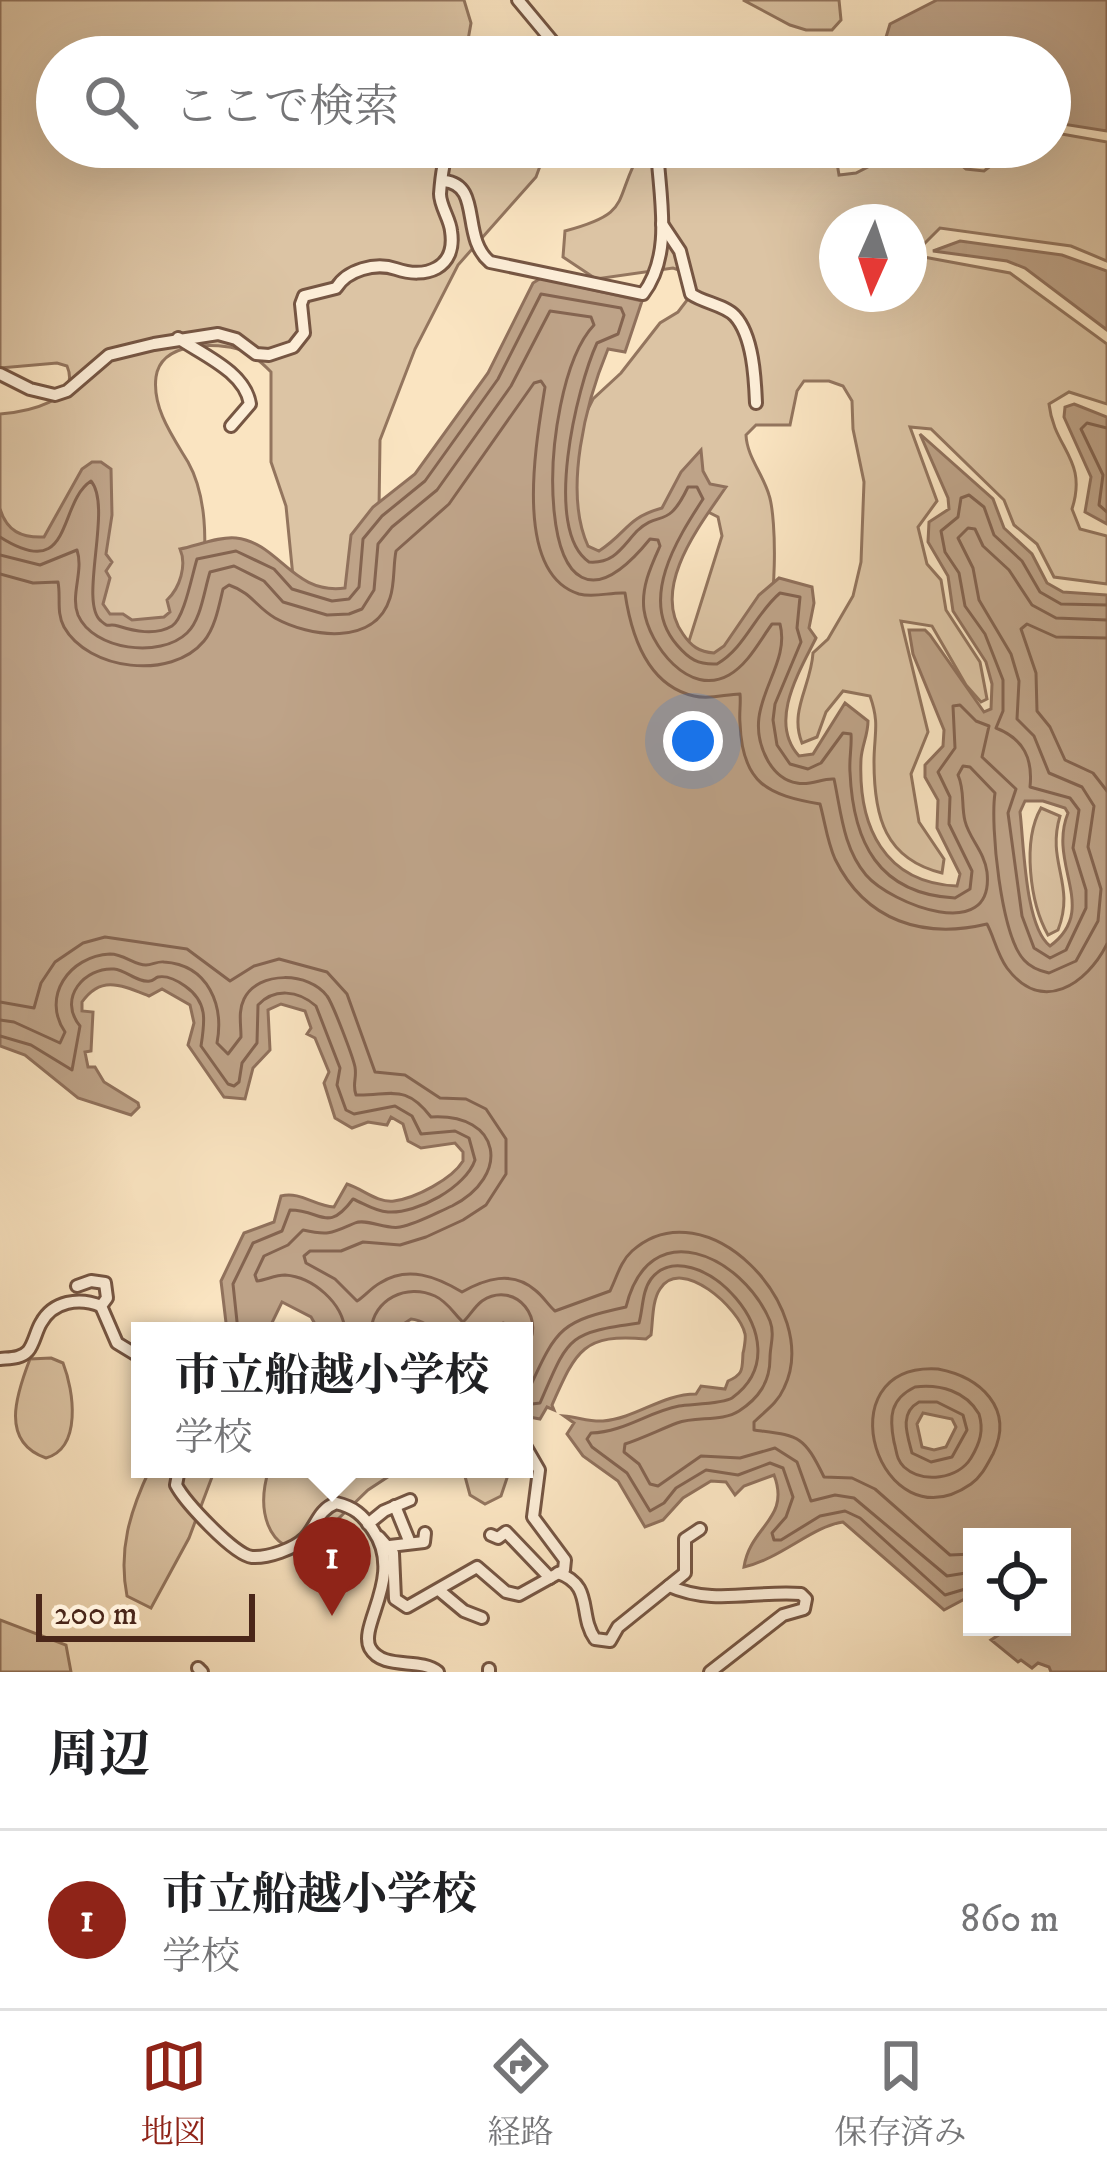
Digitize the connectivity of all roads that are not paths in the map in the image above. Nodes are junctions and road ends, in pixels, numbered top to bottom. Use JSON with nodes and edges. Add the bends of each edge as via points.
{"nodes":[{"id":1,"x":518,"y":0,"type":"edge"},
{"id":2,"x":549,"y":36,"type":"edge"},
{"id":3,"x":446,"y":168,"type":"edge"},
{"id":4,"x":658,"y":168,"type":"edge"},
{"id":5,"x":444,"y":182,"type":"junction"},
{"id":6,"x":662,"y":224,"type":"junction"},
{"id":7,"x":178,"y":338,"type":"junction"},
{"id":8,"x":0,"y":374,"type":"edge"},
{"id":9,"x":756,"y":403,"type":"dead end"},
{"id":10,"x":231,"y":426,"type":"dead end"},
{"id":11,"x":77,"y":1286,"type":"dead end"},
{"id":12,"x":101,"y":1306,"type":"junction"},
{"id":13,"x":131,"y":1352,"type":"edge"},
{"id":14,"x":0,"y":1359,"type":"edge"},
{"id":15,"x":533,"y":1460,"type":"edge"},
{"id":16,"x":177,"y":1478,"type":"edge"},
{"id":17,"x":410,"y":1500,"type":"dead end"},
{"id":18,"x":394,"y":1506,"type":"junction"},
{"id":19,"x":520,"y":1526,"type":"dead end"},
{"id":20,"x":372,"y":1529,"type":"junction"},
{"id":21,"x":700,"y":1529,"type":"dead end"},
{"id":22,"x":425,"y":1533,"type":"dead end"},
{"id":23,"x":491,"y":1535,"type":"dead end"},
{"id":24,"x":511,"y":1536,"type":"junction"},
{"id":25,"x":410,"y":1543,"type":"junction"},
{"id":26,"x":390,"y":1546,"type":"junction"},
{"id":27,"x":554,"y":1576,"type":"junction"},
{"id":28,"x":669,"y":1586,"type":"junction"},
{"id":29,"x":440,"y":1591,"type":"junction"},
{"id":30,"x":482,"y":1618,"type":"dead end"},
{"id":31,"x":725,"y":1667,"type":"edge"},
{"id":32,"x":438,"y":1672,"type":"edge"},
{"id":33,"x":710,"y":1672,"type":"edge"}],
"edges":[{"from":1,"to":2,"type":"street"},
{"from":3,"to":5,"type":"street"},
{"from":4,"to":6,"type":"street"},
{"from":5,"to":6,"type":"street","via":[[466,193],[474,243],[490,262],[643,294],[656,277]]},
{"from":5,"to":7,"type":"street","via":[[450,252],[431,273],[376,266],[304,296],[301,340],[269,355],[218,334]]},
{"from":6,"to":9,"type":"street","via":[[680,250],[691,294],[739,323]]},
{"from":7,"to":8,"type":"street","via":[[109,355],[55,395]]},
{"from":7,"to":10,"type":"street","via":[[225,368],[249,395]]},
{"from":11,"to":12,"type":"street","via":[[104,1282]]},
{"from":12,"to":13,"type":"street","via":[[117,1343]]},
{"from":12,"to":14,"type":"street","via":[[61,1304],[28,1351]]},
{"from":15,"to":27,"type":"street","via":[[539,1470],[532,1516],[565,1560]]},
{"from":16,"to":20,"type":"street","via":[[181,1495],[244,1555],[289,1549],[336,1503]]},
{"from":17,"to":18,"type":"street"},
{"from":18,"to":20,"type":"street"},
{"from":18,"to":25,"type":"street"},
{"from":19,"to":24,"type":"street"},
{"from":20,"to":26,"type":"street"},
{"from":20,"to":32,"type":"street","via":[[385,1570],[371,1649]]},
{"from":21,"to":28,"type":"street","via":[[685,1539],[685,1573]]},
{"from":22,"to":25,"type":"street","via":[[424,1542]]},
{"from":23,"to":24,"type":"street"},
{"from":24,"to":27,"type":"street"},
{"from":25,"to":26,"type":"street"},
{"from":26,"to":29,"type":"street","via":[[401,1605]]},
{"from":27,"to":28,"type":"street","via":[[579,1585],[590,1633],[604,1641]]},
{"from":27,"to":29,"type":"street","via":[[519,1594],[477,1567]]},
{"from":28,"to":31,"type":"street","via":[[726,1599],[778,1592],[806,1599]]},
{"from":29,"to":30,"type":"street"},
{"from":31,"to":33,"type":"street"}]}
